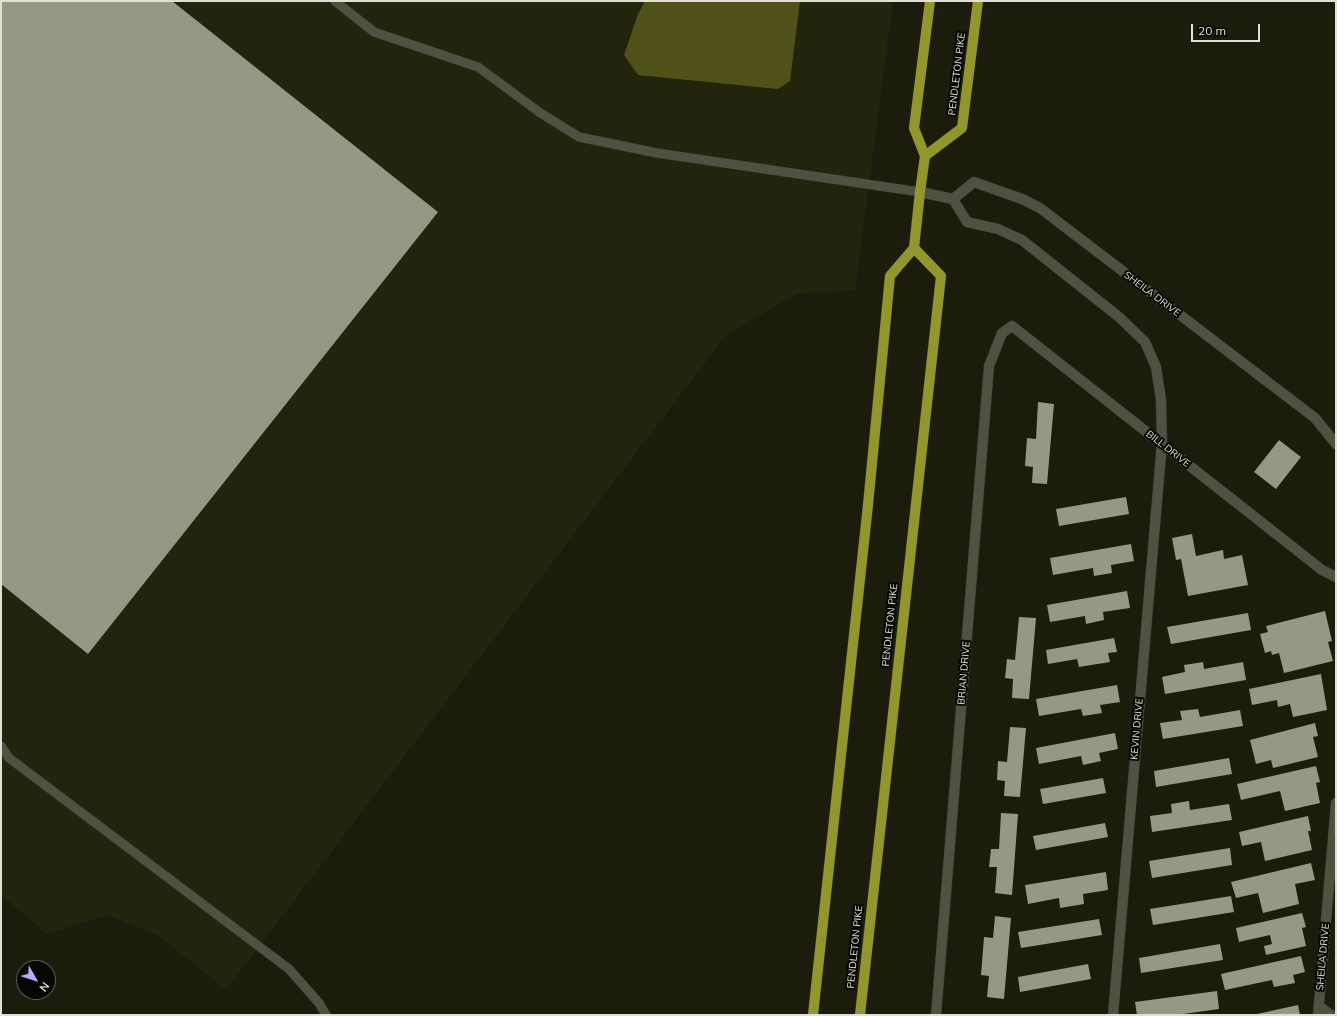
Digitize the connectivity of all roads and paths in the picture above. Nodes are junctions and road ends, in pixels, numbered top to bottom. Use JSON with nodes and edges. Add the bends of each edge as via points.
{"nodes":[{"id":1,"x":335,"y":1,"type":"edge"},
{"id":2,"x":930,"y":1,"type":"edge"},
{"id":3,"x":978,"y":1,"type":"edge"},
{"id":4,"x":924,"y":156,"type":"junction"},
{"id":5,"x":920,"y":192,"type":"junction"},
{"id":6,"x":953,"y":199,"type":"junction"},
{"id":7,"x":914,"y":248,"type":"junction"},
{"id":8,"x":1002,"y":333,"type":"joint"},
{"id":9,"x":1162,"y":443,"type":"junction"},
{"id":10,"x":1336,"y":444,"type":"edge"},
{"id":11,"x":1336,"y":577,"type":"edge"},
{"id":12,"x":1,"y":746,"type":"edge"},
{"id":13,"x":1336,"y":803,"type":"edge"},
{"id":14,"x":1319,"y":1010,"type":"edge"},
{"id":15,"x":326,"y":1015,"type":"edge"},
{"id":16,"x":813,"y":1015,"type":"edge"},
{"id":17,"x":860,"y":1015,"type":"edge"},
{"id":18,"x":936,"y":1015,"type":"edge"},
{"id":19,"x":1113,"y":1015,"type":"edge"},
{"id":20,"x":1331,"y":1015,"type":"edge"}],
"edges":[{"from":1,"to":5,"type":"lane","via":[[374,32],[478,67],[539,112],[579,137],[657,153]]},
{"from":2,"to":4,"type":"main road","via":[[914,128]]},
{"from":3,"to":4,"type":"main road","name":"PENDLETON PIKE","via":[[962,128]]},
{"from":4,"to":5,"type":"main road"},
{"from":5,"to":6,"type":"street"},
{"from":5,"to":7,"type":"main road"},
{"from":6,"to":9,"type":"street","via":[[967,222],[998,229],[1022,240],[1119,317],[1145,342],[1156,367],[1161,400]]},
{"from":6,"to":10,"type":"street","name":"SHEILA DRIVE","via":[[974,182],[1040,208],[1315,418]]},
{"from":7,"to":16,"type":"main road","via":[[890,276]]},
{"from":7,"to":17,"type":"main road","name":"PENDLETON PIKE","via":[[941,276]]},
{"from":8,"to":9,"type":"street","name":"BILL DRIVE","via":[[1012,326]]},
{"from":8,"to":18,"type":"street","name":"BRIAN DRIVE","via":[[989,366]]},
{"from":9,"to":11,"type":"street","name":"BILL DRIVE","via":[[1322,570]]},
{"from":9,"to":19,"type":"street","name":"KEVIN DRIVE"},
{"from":12,"to":15,"type":"lane","via":[[9,758],[289,969]]},
{"from":13,"to":14,"type":"street","name":"SHEILA DRIVE"},
{"from":14,"to":20,"type":"street"}]}
